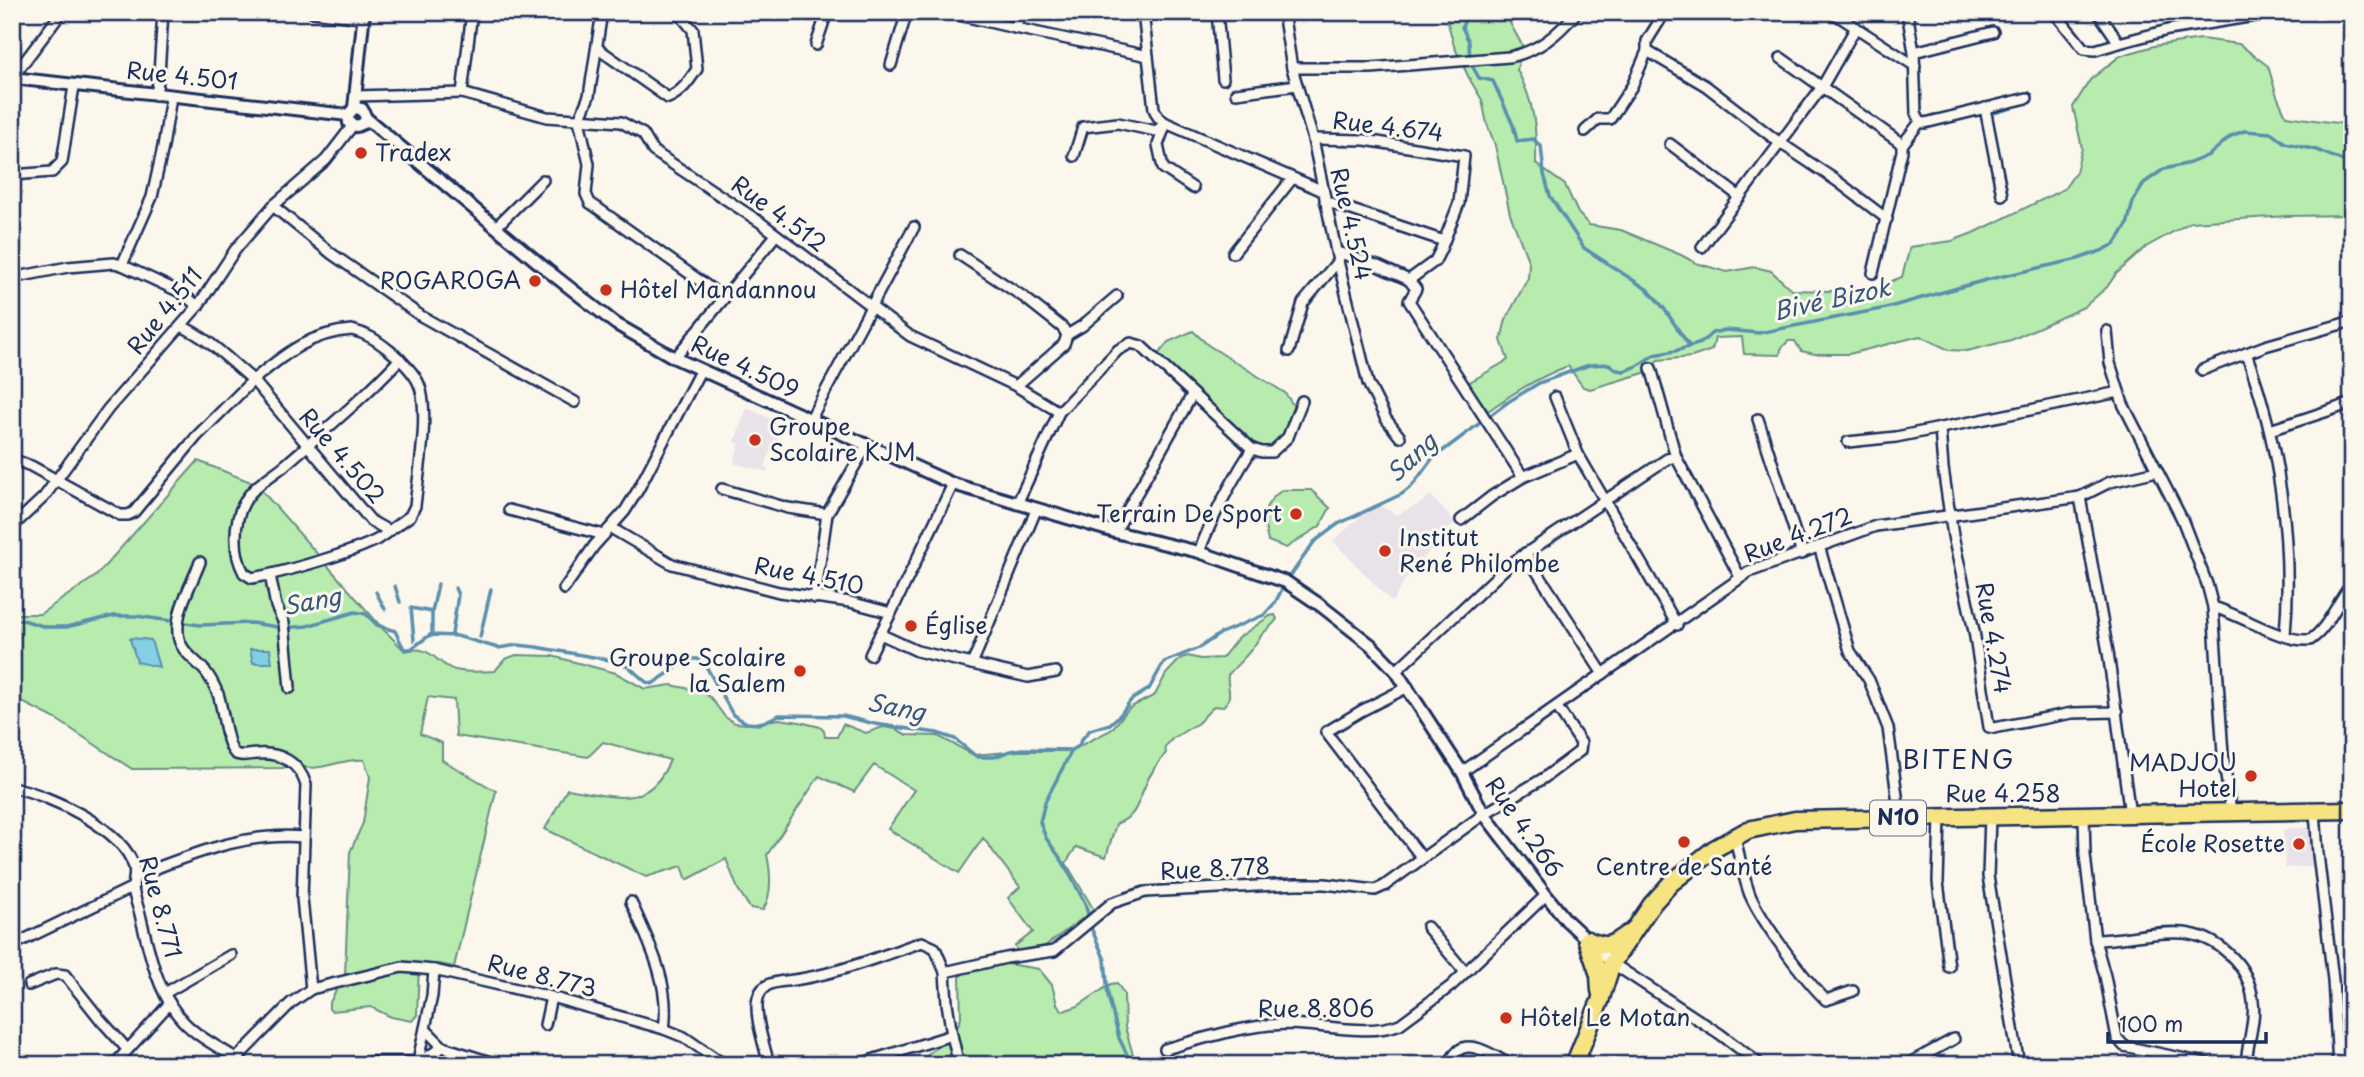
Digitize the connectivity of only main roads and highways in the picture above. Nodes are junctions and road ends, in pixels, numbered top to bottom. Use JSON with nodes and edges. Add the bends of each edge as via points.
{"nodes":[{"id":1,"x":2352,"y":810,"type":"edge"},
{"id":2,"x":1633,"y":931,"type":"junction"},
{"id":3,"x":1600,"y":1001,"type":"junction"},
{"id":4,"x":1574,"y":1065,"type":"edge"}],
"edges":[{"from":1,"to":2,"type":"highway","name":"Rue 4.258","number":"N10","via":[[1770,824],[1714,849],[1671,883]]},
{"from":2,"to":3,"type":"highway","name":"Rue 4.258","number":"N10","via":[[1612,963]]},
{"from":2,"to":3,"type":"highway","via":[[1610,946],[1587,940]]},
{"from":3,"to":4,"type":"highway","name":"Rue 4.258","number":"N10"}]}
